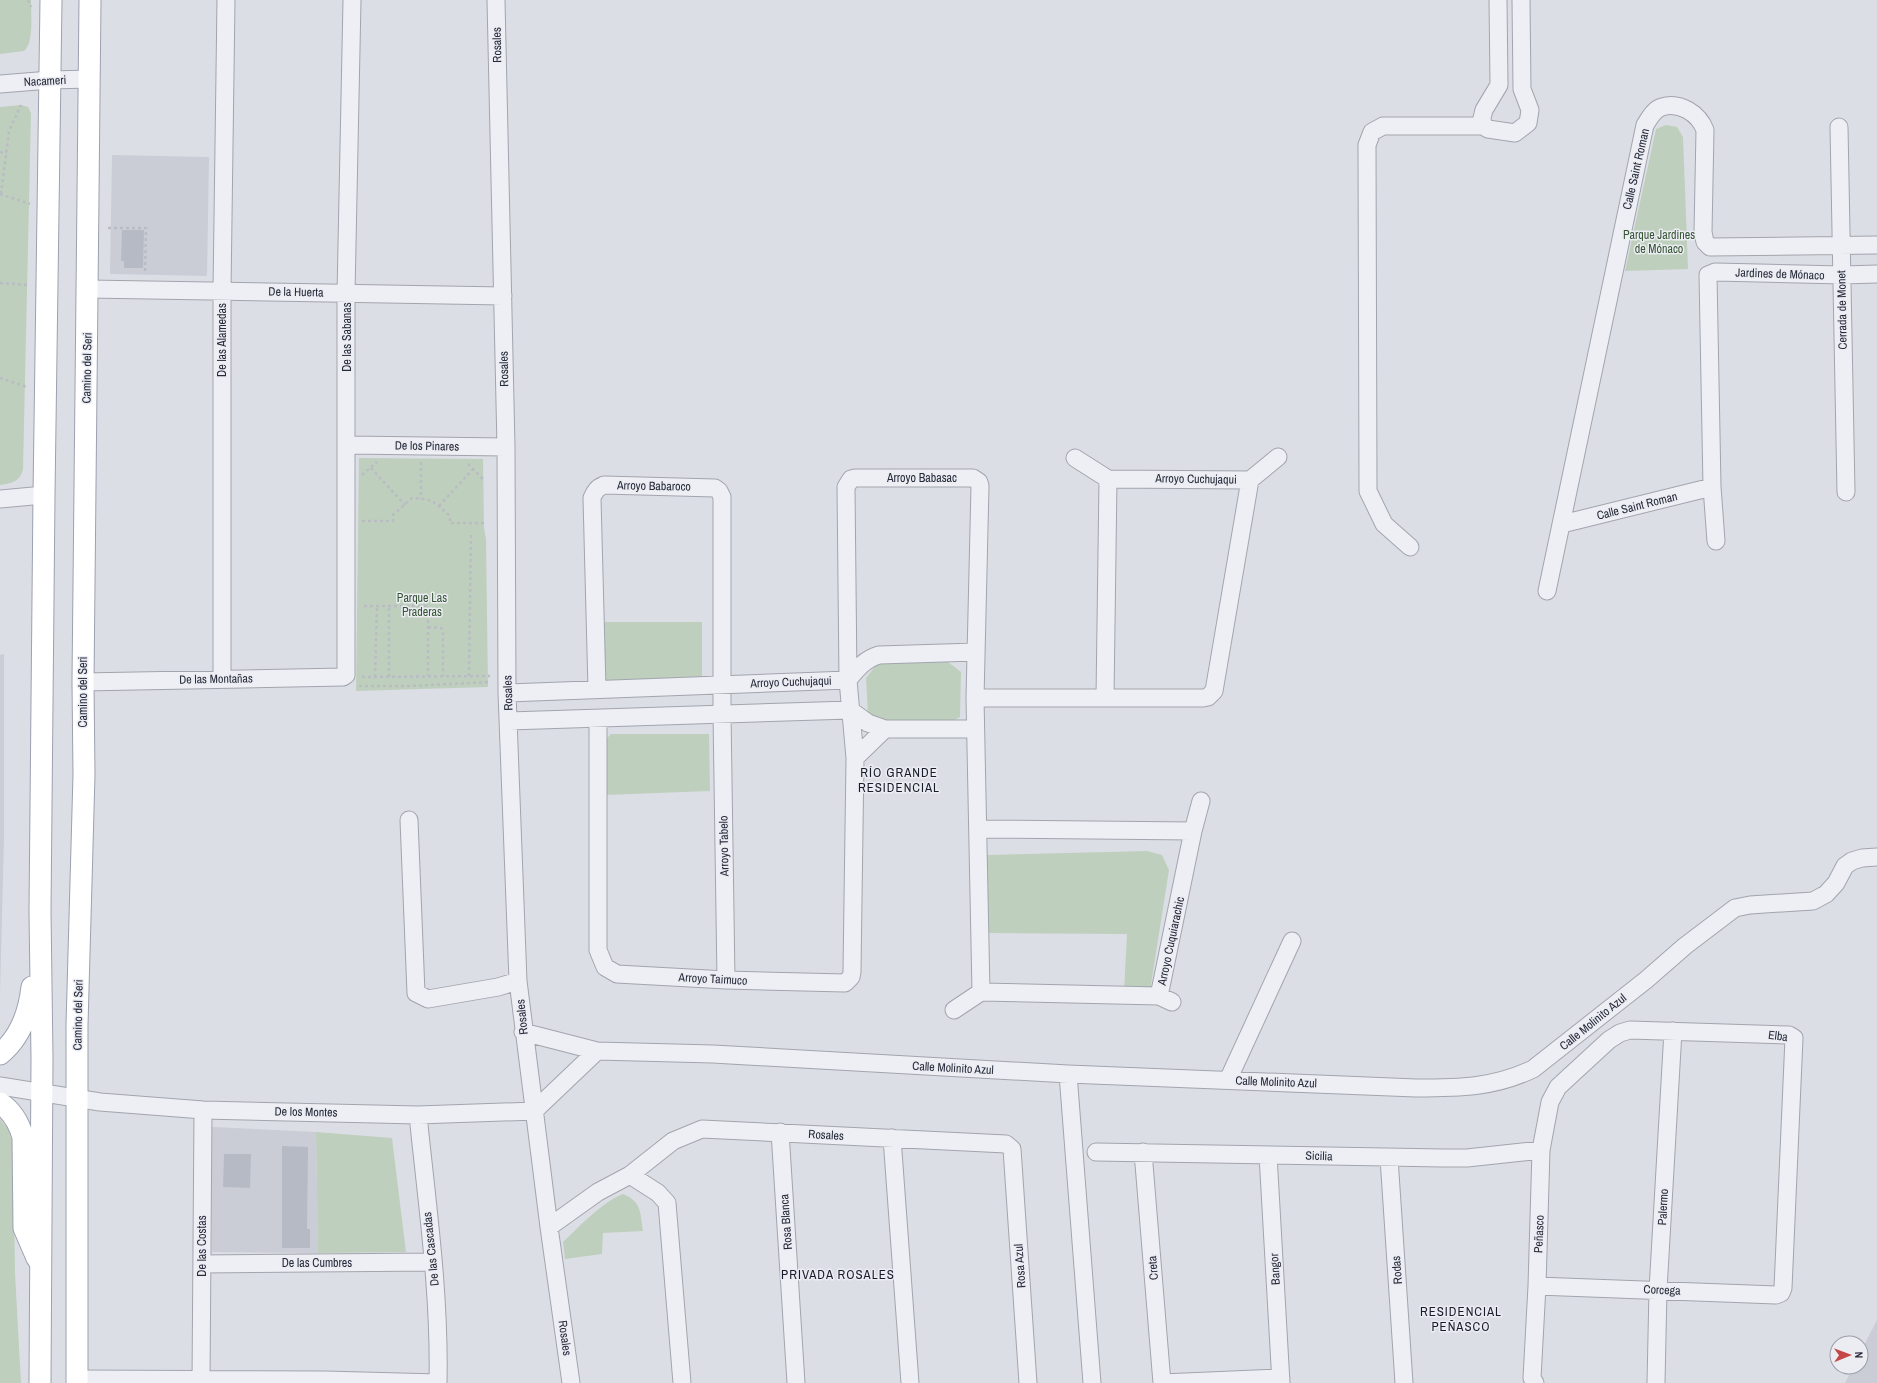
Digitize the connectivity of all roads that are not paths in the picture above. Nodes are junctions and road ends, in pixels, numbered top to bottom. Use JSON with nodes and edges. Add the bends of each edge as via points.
{"nodes":[{"id":1,"x":51,"y":0,"type":"edge"},
{"id":2,"x":90,"y":0,"type":"edge"},
{"id":3,"x":226,"y":0,"type":"edge"},
{"id":4,"x":352,"y":0,"type":"edge"},
{"id":5,"x":496,"y":0,"type":"edge"},
{"id":6,"x":1498,"y":0,"type":"edge"},
{"id":7,"x":1521,"y":0,"type":"edge"},
{"id":8,"x":90,"y":79,"type":"junction"},
{"id":9,"x":50,"y":80,"type":"junction"},
{"id":10,"x":0,"y":84,"type":"edge"},
{"id":11,"x":1483,"y":126,"type":"junction"},
{"id":12,"x":1839,"y":127,"type":"dead end"},
{"id":13,"x":1877,"y":245,"type":"edge"},
{"id":14,"x":1841,"y":246,"type":"junction"},
{"id":15,"x":1877,"y":274,"type":"edge"},
{"id":16,"x":1842,"y":275,"type":"junction"},
{"id":17,"x":88,"y":289,"type":"junction"},
{"id":18,"x":222,"y":290,"type":"junction"},
{"id":19,"x":346,"y":294,"type":"junction"},
{"id":20,"x":503,"y":296,"type":"junction"},
{"id":21,"x":348,"y":445,"type":"junction"},
{"id":22,"x":506,"y":447,"type":"junction"},
{"id":23,"x":1278,"y":457,"type":"dead end"},
{"id":24,"x":1075,"y":458,"type":"dead end"},
{"id":25,"x":1108,"y":479,"type":"junction"},
{"id":26,"x":1250,"y":480,"type":"junction"},
{"id":27,"x":1712,"y":487,"type":"junction"},
{"id":28,"x":1846,"y":492,"type":"dead end"},
{"id":29,"x":44,"y":495,"type":"junction"},
{"id":30,"x":0,"y":499,"type":"edge"},
{"id":31,"x":1562,"y":524,"type":"junction"},
{"id":32,"x":1716,"y":541,"type":"dead end"},
{"id":33,"x":1410,"y":547,"type":"dead end"},
{"id":34,"x":1547,"y":591,"type":"dead end"},
{"id":35,"x":976,"y":652,"type":"junction"},
{"id":36,"x":222,"y":679,"type":"junction"},
{"id":37,"x":353,"y":679,"type":"joint"},
{"id":38,"x":848,"y":680,"type":"junction"},
{"id":39,"x":83,"y":682,"type":"junction"},
{"id":40,"x":722,"y":684,"type":"junction"},
{"id":41,"x":597,"y":689,"type":"junction"},
{"id":42,"x":507,"y":693,"type":"junction"},
{"id":43,"x":975,"y":698,"type":"junction"},
{"id":44,"x":1105,"y":698,"type":"junction"},
{"id":45,"x":850,"y":710,"type":"junction"},
{"id":46,"x":722,"y":713,"type":"junction"},
{"id":47,"x":598,"y":719,"type":"junction"},
{"id":48,"x":509,"y":721,"type":"junction"},
{"id":49,"x":976,"y":729,"type":"junction"},
{"id":50,"x":885,"y":730,"type":"junction"},
{"id":51,"x":855,"y":758,"type":"junction"},
{"id":52,"x":1201,"y":801,"type":"dead end"},
{"id":53,"x":409,"y":820,"type":"dead end"},
{"id":54,"x":979,"y":829,"type":"junction"},
{"id":55,"x":1193,"y":830,"type":"junction"},
{"id":56,"x":1877,"y":857,"type":"edge"},
{"id":57,"x":40,"y":911,"type":"junction"},
{"id":58,"x":1292,"y":941,"type":"dead end"},
{"id":59,"x":726,"y":980,"type":"junction"},
{"id":60,"x":518,"y":981,"type":"junction"},
{"id":61,"x":981,"y":992,"type":"junction"},
{"id":62,"x":954,"y":1010,"type":"dead end"},
{"id":63,"x":1673,"y":1031,"type":"junction"},
{"id":64,"x":523,"y":1032,"type":"junction"},
{"id":65,"x":597,"y":1051,"type":"junction"},
{"id":66,"x":0,"y":1054,"type":"edge"},
{"id":67,"x":1068,"y":1074,"type":"junction"},
{"id":68,"x":1228,"y":1080,"type":"junction"},
{"id":69,"x":0,"y":1086,"type":"edge"},
{"id":70,"x":1558,"y":1087,"type":"joint"},
{"id":71,"x":42,"y":1094,"type":"junction"},
{"id":72,"x":77,"y":1099,"type":"junction"},
{"id":73,"x":0,"y":1103,"type":"edge"},
{"id":74,"x":203,"y":1110,"type":"junction"},
{"id":75,"x":534,"y":1111,"type":"junction"},
{"id":76,"x":418,"y":1115,"type":"junction"},
{"id":77,"x":780,"y":1132,"type":"junction"},
{"id":78,"x":892,"y":1138,"type":"junction"},
{"id":79,"x":1012,"y":1149,"type":"joint"},
{"id":80,"x":1541,"y":1150,"type":"junction"},
{"id":81,"x":1096,"y":1152,"type":"dead end"},
{"id":82,"x":1143,"y":1152,"type":"junction"},
{"id":83,"x":1268,"y":1155,"type":"junction"},
{"id":84,"x":1389,"y":1158,"type":"junction"},
{"id":85,"x":630,"y":1175,"type":"junction"},
{"id":86,"x":549,"y":1227,"type":"junction"},
{"id":87,"x":432,"y":1262,"type":"junction"},
{"id":88,"x":202,"y":1264,"type":"junction"},
{"id":89,"x":40,"y":1266,"type":"junction"},
{"id":90,"x":1537,"y":1286,"type":"junction"},
{"id":91,"x":1783,"y":1288,"type":"joint"},
{"id":92,"x":1658,"y":1290,"type":"junction"},
{"id":93,"x":1281,"y":1380,"type":"edge"},
{"id":94,"x":77,"y":1381,"type":"edge"},
{"id":95,"x":201,"y":1381,"type":"edge"},
{"id":96,"x":324,"y":1381,"type":"edge"},
{"id":97,"x":1531,"y":1381,"type":"edge"},
{"id":98,"x":40,"y":1383,"type":"edge"},
{"id":99,"x":438,"y":1383,"type":"edge"},
{"id":100,"x":571,"y":1383,"type":"edge"},
{"id":101,"x":682,"y":1383,"type":"edge"},
{"id":102,"x":796,"y":1383,"type":"edge"},
{"id":103,"x":910,"y":1383,"type":"edge"},
{"id":104,"x":1028,"y":1383,"type":"edge"},
{"id":105,"x":1092,"y":1383,"type":"edge"},
{"id":106,"x":1162,"y":1383,"type":"edge"},
{"id":107,"x":1404,"y":1383,"type":"edge"},
{"id":108,"x":1656,"y":1383,"type":"edge"}],
"edges":[{"from":1,"to":9,"type":"main road"},
{"from":2,"to":8,"type":"main road","name":"Camino del Seri"},
{"from":3,"to":18,"type":"street","name":"De las Alamedas"},
{"from":4,"to":19,"type":"street","name":"De las Sabanas"},
{"from":5,"to":20,"type":"street","name":"Rosales"},
{"from":6,"to":11,"type":"street","via":[[1499,85],[1484,110]]},
{"from":7,"to":11,"type":"street","via":[[1522,89],[1530,110],[1528,123],[1515,133]]},
{"from":8,"to":9,"type":"street","name":"Nacameri"},
{"from":8,"to":17,"type":"main road","name":"Camino del Seri"},
{"from":9,"to":10,"type":"street","name":"Nacameri"},
{"from":9,"to":29,"type":"main road"},
{"from":11,"to":33,"type":"street","via":[[1383,126],[1372,132],[1367,145],[1368,491],[1384,524]]},
{"from":12,"to":14,"type":"street","name":"Cerrada de Monet"},
{"from":13,"to":14,"type":"street"},
{"from":14,"to":16,"type":"street","name":"Cerrada de Monet"},
{"from":14,"to":31,"type":"street","name":"Calle Saint Roman","via":[[1710,247],[1705,242],[1703,232],[1705,130],[1702,122],[1692,111],[1675,107],[1662,107],[1653,113],[1645,125]]},
{"from":15,"to":16,"type":"street","name":"Jardines de Mónaco"},
{"from":16,"to":27,"type":"street","name":"Jardines de Mónaco","via":[[1715,272],[1708,275]]},
{"from":16,"to":28,"type":"street","name":"Cerrada de Monet"},
{"from":17,"to":18,"type":"street","name":"De la Huerta"},
{"from":17,"to":39,"type":"main road","name":"Camino del Seri"},
{"from":18,"to":19,"type":"street","name":"De la Huerta"},
{"from":18,"to":36,"type":"street","name":"De las Alamedas"},
{"from":19,"to":20,"type":"street","name":"De la Huerta"},
{"from":19,"to":21,"type":"street","name":"De las Sabanas"},
{"from":20,"to":22,"type":"street","name":"Rosales"},
{"from":21,"to":22,"type":"street","name":"De los Pinares"},
{"from":21,"to":37,"type":"street","name":"De las Sabanas"},
{"from":22,"to":42,"type":"street","name":"Rosales"},
{"from":23,"to":26,"type":"street"},
{"from":24,"to":25,"type":"street"},
{"from":25,"to":26,"type":"street","name":"Arroyo Cuchujaqui"},
{"from":25,"to":44,"type":"street"},
{"from":26,"to":44,"type":"street","name":"Arroyo Cuchujaqui","via":[[1214,691],[1204,698]]},
{"from":27,"to":31,"type":"street","name":"Calle Saint Roman"},
{"from":27,"to":32,"type":"street"},
{"from":29,"to":30,"type":"street"},
{"from":29,"to":57,"type":"main road"},
{"from":31,"to":34,"type":"street","name":"Calle Saint Roman"},
{"from":35,"to":38,"type":"street","name":"Arroyo Cuchujaqui","via":[[879,655],[862,663]]},
{"from":35,"to":38,"type":"street","name":"Arroyo Babasac","via":[[979,482],[968,478],[855,478],[851,479],[846,487]]},
{"from":35,"to":43,"type":"street","name":"Arroyo Babasac"},
{"from":36,"to":37,"type":"street","name":"De las Montañas"},
{"from":36,"to":39,"type":"street","name":"De las Montañas"},
{"from":38,"to":40,"type":"street","name":"Arroyo Cuchujaqui"},
{"from":38,"to":45,"type":"street","name":"Arroyo Taimuco"},
{"from":39,"to":72,"type":"main road","name":"Camino del Seri","via":[[84,775]]},
{"from":40,"to":41,"type":"street","name":"Arroyo Cuchujaqui"},
{"from":40,"to":41,"type":"street","name":"Arroyo Babaroco","via":[[720,491],[710,487],[604,485],[598,487],[592,498]]},
{"from":40,"to":46,"type":"street","name":"Arroyo Tabelo"},
{"from":41,"to":42,"type":"street","name":"Arroyo Cuchujaqui"},
{"from":42,"to":48,"type":"street","name":"Rosales"},
{"from":43,"to":44,"type":"street","name":"Arroyo Cuchujaqui"},
{"from":43,"to":49,"type":"street"},
{"from":45,"to":46,"type":"street"},
{"from":45,"to":50,"type":"street","via":[[868,723]]},
{"from":45,"to":51,"type":"street","name":"Arroyo Taimuco"},
{"from":46,"to":47,"type":"street"},
{"from":46,"to":59,"type":"street","name":"Arroyo Tabelo"},
{"from":47,"to":48,"type":"street"},
{"from":47,"to":59,"type":"street","name":"Arroyo Taimuco","via":[[598,950],[601,960],[605,967],[617,974]]},
{"from":48,"to":60,"type":"street","name":"Rosales"},
{"from":49,"to":50,"type":"street"},
{"from":49,"to":54,"type":"street"},
{"from":50,"to":51,"type":"street"},
{"from":51,"to":59,"type":"street","name":"Arroyo Taimuco","via":[[851,977],[845,983],[838,984]]},
{"from":52,"to":55,"type":"street","name":"Arroyo Cuquiarachic"},
{"from":53,"to":60,"type":"street","via":[[416,993],[428,999]]},
{"from":54,"to":55,"type":"street"},
{"from":54,"to":61,"type":"street"},
{"from":55,"to":61,"type":"street","name":"Arroyo Cuquiarachic","via":[[1166,999]]},
{"from":56,"to":68,"type":"street","name":"Calle Molinito Azul","via":[[1852,861],[1845,866],[1836,883],[1826,894],[1813,901],[1735,908],[1684,946],[1551,1056],[1513,1079],[1489,1085],[1416,1088]]},
{"from":57,"to":66,"type":"main road","via":[[33,945],[30,1001],[25,1020],[10,1044]]},
{"from":57,"to":71,"type":"main road"},
{"from":58,"to":68,"type":"street"},
{"from":60,"to":64,"type":"street","name":"Rosales"},
{"from":61,"to":62,"type":"street"},
{"from":63,"to":70,"type":"street","name":"Elba","via":[[1630,1030],[1620,1033]]},
{"from":63,"to":91,"type":"street","name":"Elba","via":[[1789,1035],[1794,1038]]},
{"from":63,"to":92,"type":"street","name":"Palermo"},
{"from":64,"to":65,"type":"street","name":"Calle Molinito Azul"},
{"from":64,"to":75,"type":"street","name":"Rosales"},
{"from":65,"to":67,"type":"street","name":"Calle Molinito Azul","via":[[712,1054]]},
{"from":65,"to":75,"type":"street"},
{"from":67,"to":68,"type":"street","name":"Calle Molinito Azul"},
{"from":67,"to":105,"type":"street"},
{"from":69,"to":71,"type":"street","name":"De los Montes"},
{"from":70,"to":80,"type":"street","name":"Peñasco","via":[[1550,1102]]},
{"from":71,"to":72,"type":"street","name":"De los Montes"},
{"from":71,"to":89,"type":"main road"},
{"from":72,"to":74,"type":"street","name":"De los Montes"},
{"from":72,"to":94,"type":"main road","name":"Camino del Seri"},
{"from":73,"to":89,"type":"main road","via":[[9,1110],[23,1137],[24,1228]]},
{"from":74,"to":76,"type":"street","name":"De los Montes"},
{"from":74,"to":88,"type":"street","name":"De las Costas"},
{"from":75,"to":76,"type":"street","name":"De los Montes"},
{"from":75,"to":86,"type":"street","name":"Rosales"},
{"from":76,"to":87,"type":"street","name":"De las Cascadas"},
{"from":77,"to":78,"type":"street","name":"Rosales"},
{"from":77,"to":85,"type":"street","name":"Rosales","via":[[702,1128],[672,1141]]},
{"from":77,"to":102,"type":"street","name":"Rosa Blanca"},
{"from":78,"to":79,"type":"street","name":"Rosales","via":[[1003,1143],[1010,1145]]},
{"from":78,"to":103,"type":"street"},
{"from":79,"to":104,"type":"street","name":"Rosa Azul"},
{"from":80,"to":84,"type":"street","name":"Sicilia","via":[[1467,1158]]},
{"from":80,"to":90,"type":"street","name":"Peñasco"},
{"from":81,"to":82,"type":"street","name":"Sicilia"},
{"from":82,"to":83,"type":"street","name":"Sicilia"},
{"from":82,"to":106,"type":"street","name":"Creta"},
{"from":83,"to":84,"type":"street","name":"Sicilia"},
{"from":83,"to":93,"type":"street","name":"Bangor"},
{"from":84,"to":107,"type":"street","name":"Rodas"},
{"from":85,"to":86,"type":"street","name":"Rosales","via":[[598,1192]]},
{"from":85,"to":101,"type":"street","via":[[658,1193],[666,1203]]},
{"from":86,"to":100,"type":"street","name":"Rosales"},
{"from":87,"to":88,"type":"street","name":"De las Cumbres"},
{"from":87,"to":99,"type":"street","name":"De las Cascadas","via":[[438,1325]]},
{"from":88,"to":95,"type":"street","name":"De las Costas"},
{"from":89,"to":98,"type":"main road"},
{"from":90,"to":92,"type":"street","name":"Corcega"},
{"from":90,"to":97,"type":"street","name":"Peñasco"},
{"from":91,"to":92,"type":"street","name":"Corcega","via":[[1776,1295]]},
{"from":92,"to":108,"type":"street","name":"Palermo"},
{"from":93,"to":106,"type":"street"},
{"from":94,"to":95,"type":"street"},
{"from":95,"to":96,"type":"street"},
{"from":96,"to":99,"type":"street"}]}
